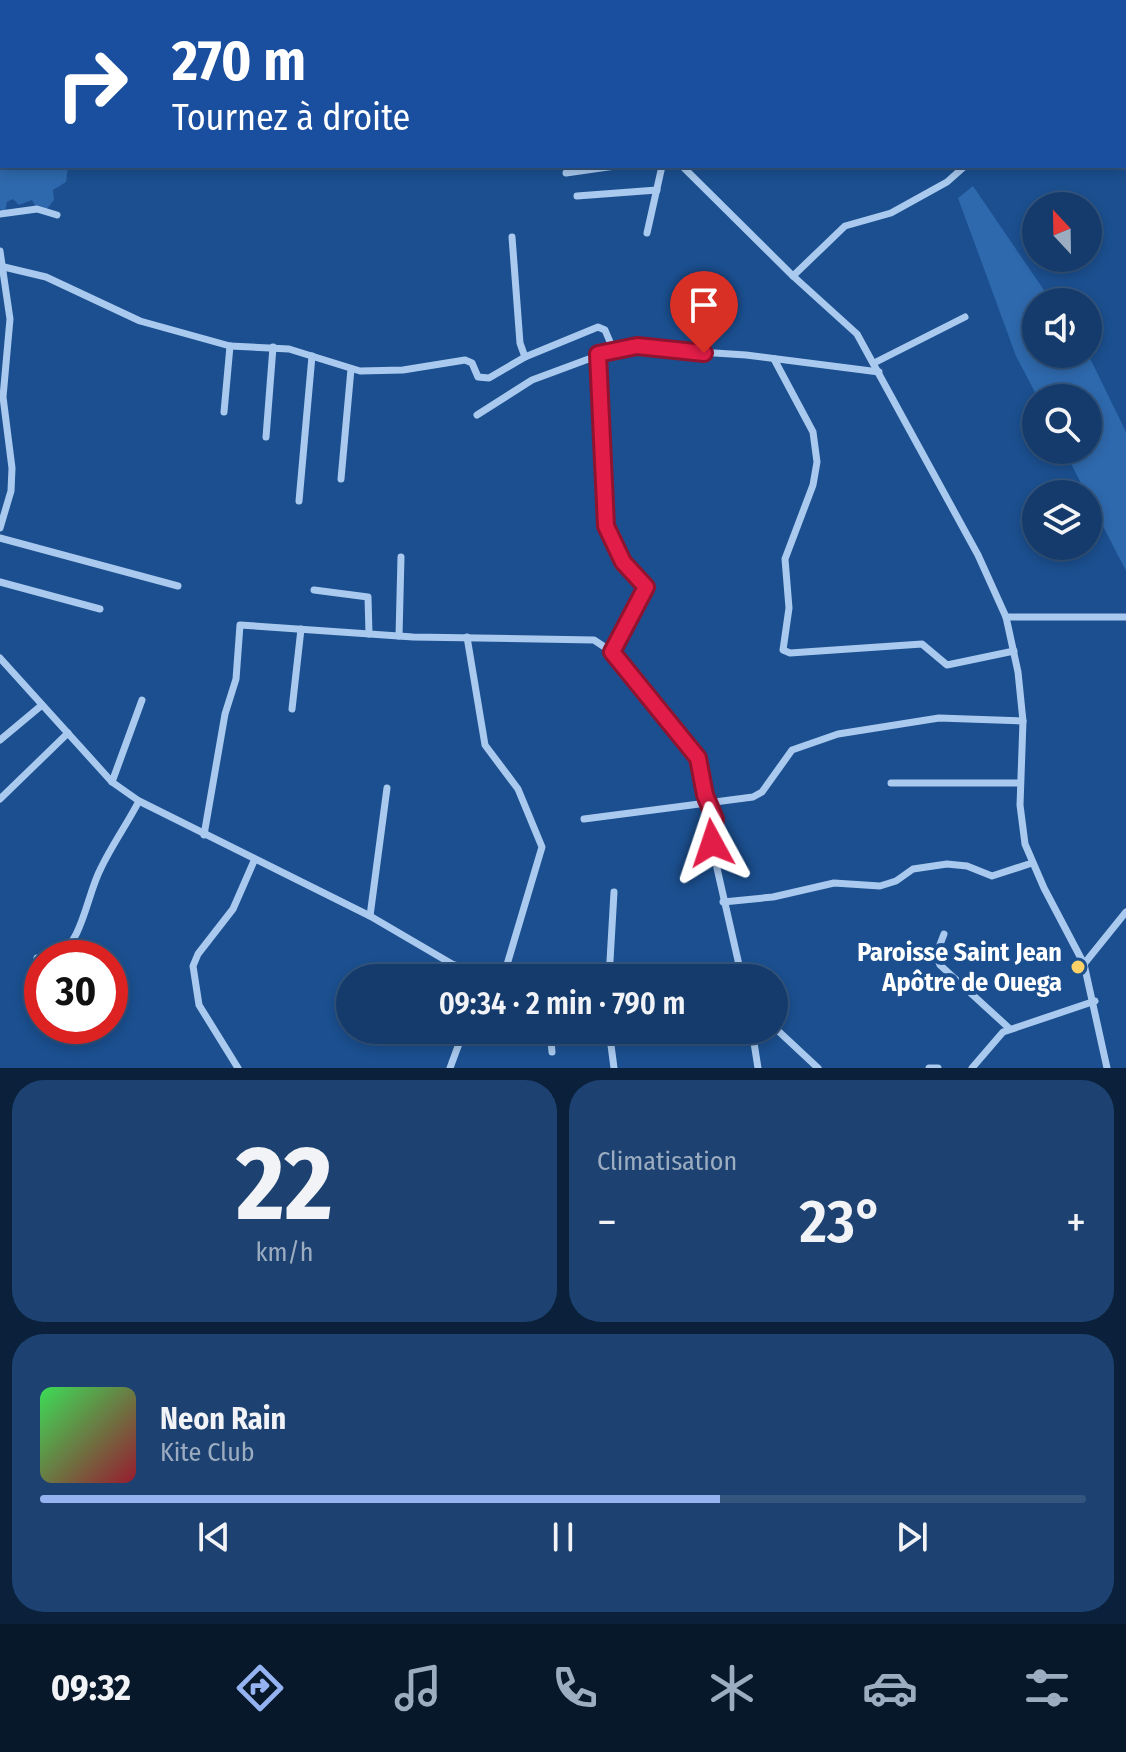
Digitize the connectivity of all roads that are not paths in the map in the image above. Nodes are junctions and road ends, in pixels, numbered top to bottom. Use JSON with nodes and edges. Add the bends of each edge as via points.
{"nodes":[{"id":1,"x":601,"y":168,"type":"edge"},
{"id":2,"x":662,"y":168,"type":"edge"},
{"id":3,"x":684,"y":168,"type":"edge"},
{"id":4,"x":963,"y":168,"type":"edge"},
{"id":5,"x":566,"y":173,"type":"dead end"},
{"id":6,"x":657,"y":190,"type":"junction"},
{"id":7,"x":577,"y":196,"type":"dead end"},
{"id":8,"x":0,"y":214,"type":"edge"},
{"id":9,"x":57,"y":215,"type":"dead end"},
{"id":10,"x":647,"y":233,"type":"dead end"},
{"id":11,"x":512,"y":237,"type":"dead end"},
{"id":12,"x":0,"y":251,"type":"edge"},
{"id":13,"x":4,"y":267,"type":"junction"},
{"id":14,"x":793,"y":276,"type":"junction"},
{"id":15,"x":965,"y":317,"type":"dead end"},
{"id":16,"x":230,"y":346,"type":"junction"},
{"id":17,"x":273,"y":347,"type":"junction"},
{"id":18,"x":613,"y":349,"type":"junction"},
{"id":19,"x":598,"y":354,"type":"junction"},
{"id":20,"x":312,"y":356,"type":"junction"},
{"id":21,"x":525,"y":357,"type":"junction"},
{"id":22,"x":774,"y":359,"type":"junction"},
{"id":23,"x":874,"y":363,"type":"junction"},
{"id":24,"x":351,"y":369,"type":"junction"},
{"id":25,"x":879,"y":372,"type":"junction"},
{"id":26,"x":224,"y":412,"type":"dead end"},
{"id":27,"x":477,"y":415,"type":"dead end"},
{"id":28,"x":266,"y":437,"type":"dead end"},
{"id":29,"x":341,"y":479,"type":"dead end"},
{"id":30,"x":299,"y":501,"type":"dead end"},
{"id":31,"x":0,"y":528,"type":"edge"},
{"id":32,"x":0,"y":538,"type":"edge"},
{"id":33,"x":401,"y":557,"type":"dead end"},
{"id":34,"x":0,"y":582,"type":"edge"},
{"id":35,"x":178,"y":586,"type":"dead end"},
{"id":36,"x":314,"y":590,"type":"dead end"},
{"id":37,"x":100,"y":609,"type":"dead end"},
{"id":38,"x":1006,"y":617,"type":"junction"},
{"id":39,"x":1126,"y":617,"type":"edge"},
{"id":40,"x":301,"y":629,"type":"junction"},
{"id":41,"x":369,"y":634,"type":"junction"},
{"id":42,"x":399,"y":636,"type":"junction"},
{"id":43,"x":467,"y":637,"type":"junction"},
{"id":44,"x":1014,"y":651,"type":"junction"},
{"id":45,"x":612,"y":652,"type":"junction"},
{"id":46,"x":0,"y":658,"type":"edge"},
{"id":47,"x":142,"y":700,"type":"dead end"},
{"id":48,"x":42,"y":705,"type":"junction"},
{"id":49,"x":292,"y":709,"type":"dead end"},
{"id":50,"x":1023,"y":721,"type":"junction"},
{"id":51,"x":68,"y":733,"type":"junction"},
{"id":52,"x":0,"y":740,"type":"edge"},
{"id":53,"x":112,"y":782,"type":"junction"},
{"id":54,"x":891,"y":783,"type":"dead end"},
{"id":55,"x":1019,"y":783,"type":"junction"},
{"id":56,"x":387,"y":788,"type":"dead end"},
{"id":57,"x":0,"y":799,"type":"edge"},
{"id":58,"x":139,"y":801,"type":"junction"},
{"id":59,"x":709,"y":804,"type":"junction"},
{"id":60,"x":584,"y":819,"type":"dead end"},
{"id":61,"x":204,"y":835,"type":"junction"},
{"id":62,"x":254,"y":861,"type":"junction"},
{"id":63,"x":1032,"y":863,"type":"junction"},
{"id":64,"x":614,"y":892,"type":"dead end"},
{"id":65,"x":723,"y":902,"type":"junction"},
{"id":66,"x":1126,"y":912,"type":"edge"},
{"id":67,"x":370,"y":916,"type":"junction"},
{"id":68,"x":944,"y":934,"type":"dead end"},
{"id":69,"x":71,"y":940,"type":"edge"},
{"id":70,"x":452,"y":964,"type":"edge"},
{"id":71,"x":507,"y":964,"type":"edge"},
{"id":72,"x":610,"y":964,"type":"edge"},
{"id":73,"x":738,"y":964,"type":"edge"},
{"id":74,"x":1084,"y":964,"type":"junction"},
{"id":75,"x":1095,"y":1001,"type":"junction"},
{"id":76,"x":1010,"y":1029,"type":"junction"},
{"id":77,"x":788,"y":1040,"type":"edge"},
{"id":78,"x":459,"y":1044,"type":"edge"},
{"id":79,"x":551,"y":1044,"type":"edge"},
{"id":80,"x":611,"y":1044,"type":"edge"},
{"id":81,"x":754,"y":1044,"type":"edge"},
{"id":82,"x":552,"y":1052,"type":"dead end"},
{"id":83,"x":238,"y":1068,"type":"edge"},
{"id":84,"x":450,"y":1068,"type":"edge"},
{"id":85,"x":614,"y":1068,"type":"edge"},
{"id":86,"x":758,"y":1068,"type":"edge"},
{"id":87,"x":818,"y":1068,"type":"edge"},
{"id":88,"x":929,"y":1068,"type":"edge"},
{"id":89,"x":938,"y":1068,"type":"edge"},
{"id":90,"x":972,"y":1068,"type":"edge"},
{"id":91,"x":1107,"y":1068,"type":"edge"}],
"edges":[{"from":1,"to":5,"type":"street"},
{"from":2,"to":6,"type":"street"},
{"from":3,"to":14,"type":"street"},
{"from":4,"to":14,"type":"street","via":[[891,213],[845,226]]},
{"from":6,"to":7,"type":"street"},
{"from":6,"to":10,"type":"street"},
{"from":8,"to":9,"type":"street","via":[[37,209]]},
{"from":11,"to":21,"type":"street"},
{"from":12,"to":13,"type":"street"},
{"from":13,"to":16,"type":"street","via":[[46,277],[140,321]]},
{"from":13,"to":31,"type":"street","via":[[10,319],[3,397],[12,468]]},
{"from":14,"to":23,"type":"street","via":[[849,325]]},
{"from":15,"to":23,"type":"street"},
{"from":16,"to":17,"type":"street"},
{"from":16,"to":26,"type":"street"},
{"from":17,"to":20,"type":"street"},
{"from":17,"to":28,"type":"street"},
{"from":18,"to":19,"type":"street"},
{"from":18,"to":21,"type":"street","via":[[605,330],[598,327]]},
{"from":18,"to":22,"type":"street","via":[[637,346]]},
{"from":19,"to":27,"type":"street","via":[[532,380]]},
{"from":19,"to":45,"type":"street","via":[[606,526],[623,562],[646,587]]},
{"from":20,"to":24,"type":"street"},
{"from":20,"to":30,"type":"street"},
{"from":21,"to":24,"type":"street","via":[[483,379],[465,360],[403,370]]},
{"from":22,"to":25,"type":"street"},
{"from":22,"to":44,"type":"street","via":[[813,432],[817,462],[785,559],[789,608],[783,650],[922,644],[947,665]]},
{"from":23,"to":25,"type":"street"},
{"from":24,"to":29,"type":"street"},
{"from":25,"to":38,"type":"street","via":[[964,526]]},
{"from":32,"to":35,"type":"street"},
{"from":33,"to":42,"type":"street"},
{"from":34,"to":37,"type":"street"},
{"from":36,"to":41,"type":"street","via":[[368,597]]},
{"from":38,"to":39,"type":"street"},
{"from":38,"to":44,"type":"street"},
{"from":40,"to":41,"type":"street"},
{"from":40,"to":49,"type":"street"},
{"from":40,"to":61,"type":"street","via":[[245,624],[237,630],[236,679]]},
{"from":41,"to":42,"type":"street"},
{"from":42,"to":43,"type":"street"},
{"from":43,"to":45,"type":"street","via":[[586,638]]},
{"from":43,"to":71,"type":"street","via":[[485,745],[518,789],[542,847]]},
{"from":44,"to":50,"type":"street"},
{"from":45,"to":59,"type":"street","via":[[692,748]]},
{"from":46,"to":48,"type":"street"},
{"from":47,"to":53,"type":"street"},
{"from":48,"to":51,"type":"street"},
{"from":48,"to":52,"type":"street"},
{"from":50,"to":55,"type":"street"},
{"from":50,"to":59,"type":"street","via":[[939,718],[838,734],[792,750],[753,797]]},
{"from":51,"to":53,"type":"street"},
{"from":51,"to":57,"type":"street"},
{"from":53,"to":58,"type":"street"},
{"from":54,"to":55,"type":"street"},
{"from":55,"to":63,"type":"street","via":[[1021,823]]},
{"from":56,"to":67,"type":"street"},
{"from":58,"to":61,"type":"street"},
{"from":58,"to":69,"type":"street","via":[[103,863]]},
{"from":59,"to":60,"type":"street"},
{"from":59,"to":65,"type":"street"},
{"from":61,"to":62,"type":"street"},
{"from":62,"to":67,"type":"street"},
{"from":62,"to":83,"type":"street","via":[[233,909],[193,966],[203,1014]]},
{"from":63,"to":65,"type":"street","via":[[992,876],[957,863],[918,867],[880,886],[834,883]]},
{"from":63,"to":74,"type":"street"},
{"from":64,"to":72,"type":"street"},
{"from":65,"to":73,"type":"street"},
{"from":66,"to":74,"type":"street"},
{"from":67,"to":70,"type":"street"},
{"from":68,"to":76,"type":"street","via":[[936,955],[940,965]]},
{"from":74,"to":75,"type":"street"},
{"from":75,"to":76,"type":"street"},
{"from":75,"to":91,"type":"street"},
{"from":76,"to":90,"type":"street"},
{"from":77,"to":87,"type":"street"},
{"from":78,"to":84,"type":"street"},
{"from":79,"to":82,"type":"street"},
{"from":80,"to":85,"type":"street"},
{"from":81,"to":86,"type":"street"},
{"from":88,"to":89,"type":"street"}]}
